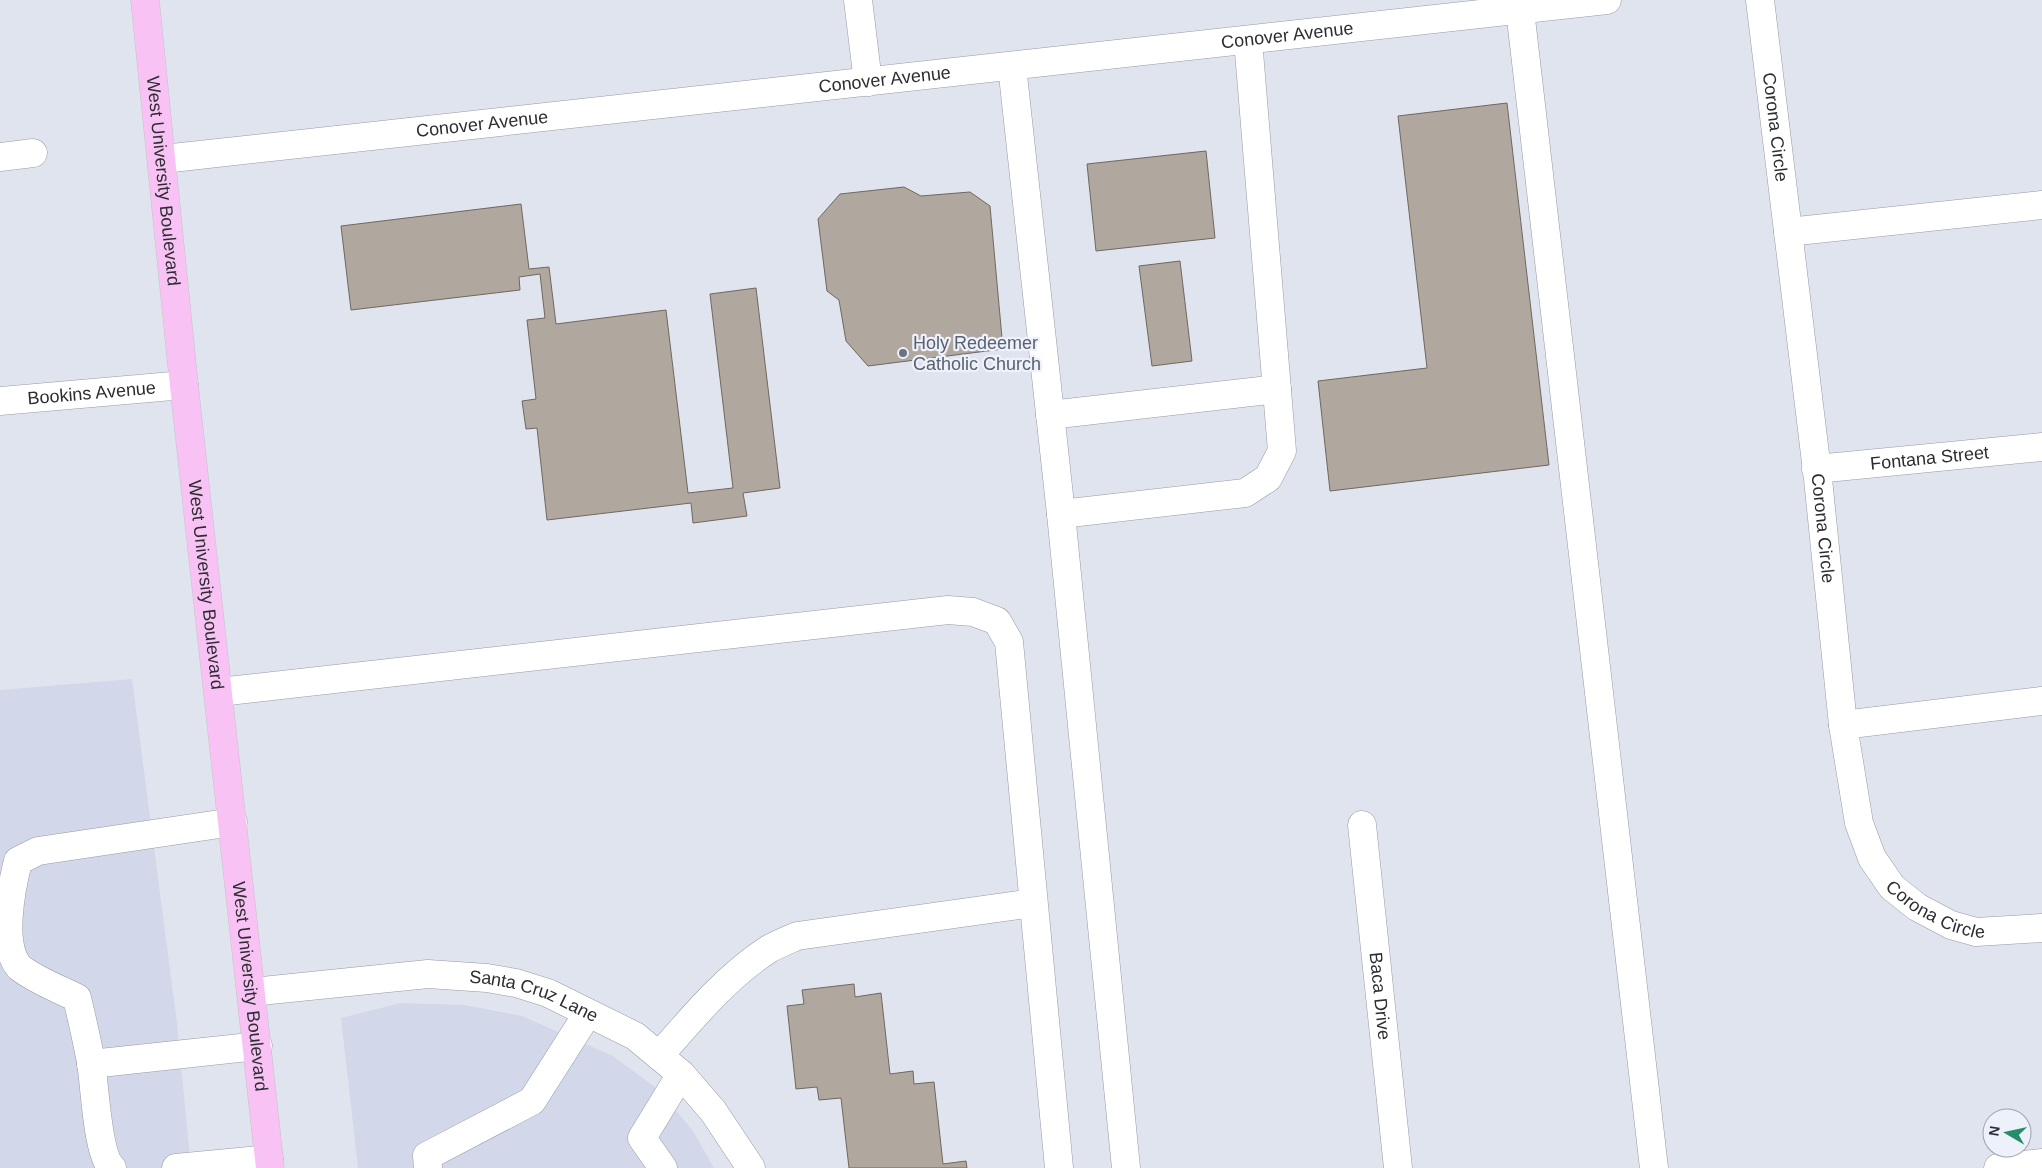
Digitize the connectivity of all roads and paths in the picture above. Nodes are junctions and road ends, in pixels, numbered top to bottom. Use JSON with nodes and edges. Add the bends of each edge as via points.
{"nodes":[{"id":1,"x":145,"y":0,"type":"edge"},
{"id":2,"x":858,"y":0,"type":"edge"},
{"id":3,"x":1607,"y":0,"type":"edge"},
{"id":4,"x":1760,"y":0,"type":"edge"},
{"id":5,"x":1520,"y":10,"type":"junction"},
{"id":6,"x":1248,"y":40,"type":"junction"},
{"id":7,"x":1012,"y":66,"type":"junction"},
{"id":8,"x":868,"y":82,"type":"junction"},
{"id":9,"x":33,"y":153,"type":"dead end"},
{"id":10,"x":0,"y":157,"type":"edge"},
{"id":11,"x":163,"y":159,"type":"junction"},
{"id":12,"x":2042,"y":205,"type":"edge"},
{"id":13,"x":1788,"y":232,"type":"junction"},
{"id":14,"x":184,"y":384,"type":"junction"},
{"id":15,"x":1277,"y":389,"type":"junction"},
{"id":16,"x":0,"y":401,"type":"edge"},
{"id":17,"x":1050,"y":415,"type":"junction"},
{"id":18,"x":2042,"y":446,"type":"edge"},
{"id":19,"x":1816,"y":469,"type":"junction"},
{"id":20,"x":1061,"y":514,"type":"junction"},
{"id":21,"x":218,"y":692,"type":"junction"},
{"id":22,"x":2042,"y":701,"type":"edge"},
{"id":23,"x":1843,"y":725,"type":"junction"},
{"id":24,"x":233,"y":822,"type":"junction"},
{"id":25,"x":1362,"y":825,"type":"dead end"},
{"id":26,"x":9,"y":861,"type":"edge"},
{"id":27,"x":1033,"y":903,"type":"junction"},
{"id":28,"x":2042,"y":928,"type":"edge"},
{"id":29,"x":252,"y":992,"type":"junction"},
{"id":30,"x":588,"y":1013,"type":"junction"},
{"id":31,"x":258,"y":1046,"type":"junction"},
{"id":32,"x":659,"y":1056,"type":"junction"},
{"id":33,"x":91,"y":1064,"type":"junction"},
{"id":34,"x":681,"y":1074,"type":"junction"},
{"id":35,"x":642,"y":1138,"type":"junction"},
{"id":36,"x":2042,"y":1163,"type":"edge"},
{"id":37,"x":270,"y":1164,"type":"edge"},
{"id":38,"x":112,"y":1168,"type":"edge"},
{"id":39,"x":176,"y":1168,"type":"edge"},
{"id":40,"x":428,"y":1168,"type":"edge"},
{"id":41,"x":642,"y":1168,"type":"edge"},
{"id":42,"x":662,"y":1168,"type":"edge"},
{"id":43,"x":751,"y":1168,"type":"edge"},
{"id":44,"x":1059,"y":1168,"type":"edge"},
{"id":45,"x":1126,"y":1168,"type":"edge"},
{"id":46,"x":1398,"y":1168,"type":"edge"},
{"id":47,"x":1654,"y":1168,"type":"edge"},
{"id":48,"x":1998,"y":1168,"type":"edge"}],
"edges":[{"from":1,"to":11,"type":"main road","name":"West University Boulevard"},
{"from":2,"to":8,"type":"street"},
{"from":3,"to":5,"type":"street","name":"Conover Avenue"},
{"from":4,"to":13,"type":"street","name":"Corona Circle"},
{"from":5,"to":6,"type":"street","name":"Conover Avenue"},
{"from":5,"to":47,"type":"street"},
{"from":6,"to":7,"type":"street","name":"Conover Avenue"},
{"from":6,"to":15,"type":"street"},
{"from":7,"to":8,"type":"street","name":"Conover Avenue"},
{"from":7,"to":17,"type":"street"},
{"from":8,"to":11,"type":"street","name":"Conover Avenue"},
{"from":9,"to":10,"type":"street"},
{"from":11,"to":14,"type":"main road","name":"West University Boulevard"},
{"from":12,"to":13,"type":"street"},
{"from":13,"to":19,"type":"street","name":"Corona Circle"},
{"from":14,"to":16,"type":"street","name":"Bookins Avenue"},
{"from":14,"to":21,"type":"main road","name":"West University Boulevard"},
{"from":15,"to":17,"type":"street"},
{"from":15,"to":20,"type":"street","via":[[1282,452],[1268,478],[1245,493]]},
{"from":17,"to":20,"type":"street"},
{"from":18,"to":19,"type":"street","name":"Fontana Street"},
{"from":19,"to":23,"type":"street","name":"Corona Circle"},
{"from":20,"to":45,"type":"street"},
{"from":21,"to":24,"type":"main road","name":"West University Boulevard"},
{"from":21,"to":27,"type":"street","via":[[948,610],[973,612],[997,621],[1009,642]]},
{"from":22,"to":23,"type":"street"},
{"from":23,"to":28,"type":"street","name":"Corona Circle","via":[[1859,823],[1872,858],[1892,887],[1917,907],[1951,925],[1976,932]]},
{"from":24,"to":26,"type":"street","via":[[38,851]]},
{"from":24,"to":29,"type":"main road","name":"West University Boulevard"},
{"from":25,"to":46,"type":"street","name":"Baca Drive"},
{"from":26,"to":33,"type":"street","via":[[6,946],[19,966],[77,998]]},
{"from":27,"to":32,"type":"street","via":[[797,936],[770,948],[742,969],[690,1019]]},
{"from":27,"to":44,"type":"street"},
{"from":29,"to":30,"type":"street","name":"Santa Cruz Lane","via":[[428,974],[457,974],[516,983],[548,993]]},
{"from":29,"to":31,"type":"main road","name":"West University Boulevard"},
{"from":30,"to":32,"type":"street","name":"Santa Cruz Lane","via":[[635,1036]]},
{"from":30,"to":40,"type":"street","via":[[532,1100],[427,1156]]},
{"from":31,"to":33,"type":"street"},
{"from":31,"to":37,"type":"main road","name":"West University Boulevard"},
{"from":32,"to":34,"type":"street","name":"Santa Cruz Lane"},
{"from":33,"to":38,"type":"street","via":[[100,1134],[107,1163]]},
{"from":34,"to":35,"type":"street"},
{"from":34,"to":43,"type":"street","name":"Santa Cruz Lane","via":[[713,1111]]},
{"from":35,"to":41,"type":"street"},
{"from":35,"to":42,"type":"street"},
{"from":36,"to":48,"type":"street"},
{"from":37,"to":39,"type":"street"}]}
